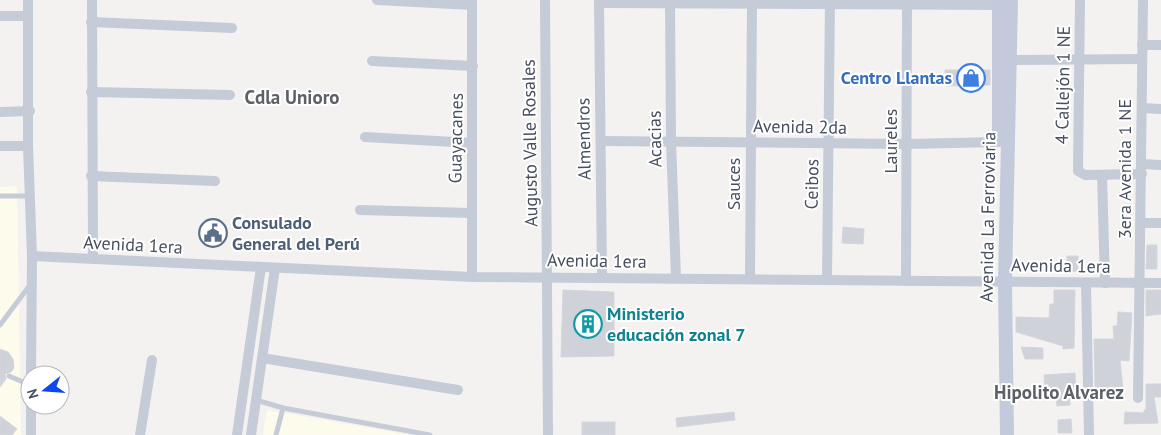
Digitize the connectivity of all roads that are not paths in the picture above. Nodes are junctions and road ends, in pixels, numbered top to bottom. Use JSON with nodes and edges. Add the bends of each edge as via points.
{"nodes":[{"id":1,"x":28,"y":0,"type":"edge"},
{"id":2,"x":92,"y":0,"type":"edge"},
{"id":3,"x":377,"y":0,"type":"edge"},
{"id":4,"x":545,"y":0,"type":"edge"},
{"id":5,"x":1080,"y":0,"type":"edge"},
{"id":6,"x":1143,"y":0,"type":"edge"},
{"id":7,"x":472,"y":2,"type":"edge"},
{"id":8,"x":599,"y":2,"type":"edge"},
{"id":9,"x":670,"y":2,"type":"edge"},
{"id":10,"x":752,"y":2,"type":"edge"},
{"id":11,"x":830,"y":2,"type":"edge"},
{"id":12,"x":907,"y":2,"type":"edge"},
{"id":13,"x":1003,"y":2,"type":"edge"},
{"id":14,"x":0,"y":16,"type":"edge"},
{"id":15,"x":28,"y":16,"type":"junction"},
{"id":16,"x":91,"y":22,"type":"junction"},
{"id":17,"x":232,"y":28,"type":"dead end"},
{"id":18,"x":1142,"y":45,"type":"junction"},
{"id":19,"x":1161,"y":45,"type":"edge"},
{"id":20,"x":1142,"y":59,"type":"junction"},
{"id":21,"x":1010,"y":60,"type":"junction"},
{"id":22,"x":1080,"y":60,"type":"junction"},
{"id":23,"x":372,"y":61,"type":"dead end"},
{"id":24,"x":473,"y":66,"type":"junction"},
{"id":25,"x":91,"y":92,"type":"junction"},
{"id":26,"x":230,"y":95,"type":"dead end"},
{"id":27,"x":1142,"y":108,"type":"junction"},
{"id":28,"x":1161,"y":109,"type":"edge"},
{"id":29,"x":30,"y":111,"type":"junction"},
{"id":30,"x":0,"y":112,"type":"edge"},
{"id":31,"x":365,"y":137,"type":"dead end"},
{"id":32,"x":600,"y":141,"type":"junction"},
{"id":33,"x":671,"y":141,"type":"junction"},
{"id":34,"x":472,"y":142,"type":"junction"},
{"id":35,"x":751,"y":142,"type":"junction"},
{"id":36,"x":999,"y":142,"type":"junction"},
{"id":37,"x":828,"y":143,"type":"junction"},
{"id":38,"x":907,"y":144,"type":"junction"},
{"id":39,"x":0,"y":146,"type":"edge"},
{"id":40,"x":28,"y":146,"type":"junction"},
{"id":41,"x":1161,"y":164,"type":"edge"},
{"id":42,"x":1142,"y":169,"type":"junction"},
{"id":43,"x":1102,"y":175,"type":"junction"},
{"id":44,"x":91,"y":176,"type":"junction"},
{"id":45,"x":215,"y":181,"type":"dead end"},
{"id":46,"x":0,"y":196,"type":"edge"},
{"id":47,"x":30,"y":196,"type":"junction"},
{"id":48,"x":360,"y":210,"type":"dead end"},
{"id":49,"x":471,"y":213,"type":"junction"},
{"id":50,"x":1141,"y":223,"type":"junction"},
{"id":51,"x":1161,"y":223,"type":"edge"},
{"id":52,"x":32,"y":256,"type":"junction"},
{"id":53,"x":93,"y":259,"type":"junction"},
{"id":54,"x":261,"y":267,"type":"junction"},
{"id":55,"x":275,"y":268,"type":"junction"},
{"id":56,"x":548,"y":276,"type":"junction"},
{"id":57,"x":472,"y":277,"type":"junction"},
{"id":58,"x":602,"y":278,"type":"junction"},
{"id":59,"x":676,"y":278,"type":"junction"},
{"id":60,"x":750,"y":278,"type":"junction"},
{"id":61,"x":827,"y":279,"type":"junction"},
{"id":62,"x":1002,"y":281,"type":"junction"},
{"id":63,"x":32,"y":282,"type":"junction"},
{"id":64,"x":906,"y":282,"type":"junction"},
{"id":65,"x":1161,"y":282,"type":"edge"},
{"id":66,"x":1086,"y":283,"type":"junction"},
{"id":67,"x":1105,"y":283,"type":"junction"},
{"id":68,"x":1141,"y":283,"type":"junction"},
{"id":69,"x":0,"y":325,"type":"edge"},
{"id":70,"x":262,"y":358,"type":"junction"},
{"id":71,"x":152,"y":360,"type":"dead end"},
{"id":72,"x":31,"y":365,"type":"edge"},
{"id":73,"x":9,"y":376,"type":"dead end"},
{"id":74,"x":20,"y":381,"type":"edge"},
{"id":75,"x":458,"y":390,"type":"dead end"},
{"id":76,"x":1138,"y":398,"type":"dead end"},
{"id":77,"x":256,"y":400,"type":"junction"},
{"id":78,"x":284,"y":408,"type":"junction"},
{"id":79,"x":31,"y":415,"type":"edge"},
{"id":80,"x":32,"y":435,"type":"edge"},
{"id":81,"x":140,"y":435,"type":"edge"},
{"id":82,"x":237,"y":435,"type":"edge"},
{"id":83,"x":251,"y":435,"type":"edge"},
{"id":84,"x":276,"y":435,"type":"edge"},
{"id":85,"x":430,"y":435,"type":"edge"},
{"id":86,"x":548,"y":435,"type":"edge"},
{"id":87,"x":998,"y":435,"type":"edge"},
{"id":88,"x":1007,"y":435,"type":"edge"},
{"id":89,"x":1089,"y":435,"type":"edge"}],
"edges":[{"from":1,"to":15,"type":"street"},
{"from":2,"to":16,"type":"street"},
{"from":3,"to":7,"type":"street"},
{"from":4,"to":56,"type":"street","name":"Augusto Valle Rosales"},
{"from":5,"to":22,"type":"street","name":"4 Callejón 1 NE"},
{"from":6,"to":18,"type":"street","name":"3era Avenida 1 NE"},
{"from":7,"to":24,"type":"street","name":"Guayacanes"},
{"from":8,"to":9,"type":"street"},
{"from":8,"to":32,"type":"street","name":"Almendros"},
{"from":9,"to":10,"type":"street"},
{"from":9,"to":33,"type":"street","name":"Acacias"},
{"from":10,"to":11,"type":"street"},
{"from":10,"to":35,"type":"street","name":"Sauces"},
{"from":11,"to":12,"type":"street"},
{"from":11,"to":37,"type":"street","name":"Ceibos"},
{"from":12,"to":13,"type":"street"},
{"from":12,"to":38,"type":"street","name":"Laureles"},
{"from":13,"to":21,"type":"main road","name":"Avenida La Ferroviaria"},
{"from":13,"to":36,"type":"main road","name":"Avenida La Ferroviaria"},
{"from":14,"to":15,"type":"street"},
{"from":15,"to":29,"type":"street"},
{"from":16,"to":17,"type":"street"},
{"from":16,"to":25,"type":"street"},
{"from":18,"to":19,"type":"street"},
{"from":18,"to":20,"type":"street","name":"3era Avenida 1 NE"},
{"from":20,"to":22,"type":"street"},
{"from":20,"to":27,"type":"street","name":"3era Avenida 1 NE"},
{"from":21,"to":22,"type":"street"},
{"from":21,"to":62,"type":"main road","name":"Avenida La Ferroviaria"},
{"from":22,"to":43,"type":"street","name":"4 Callejón 1 NE","via":[[1078,171],[1085,175]]},
{"from":23,"to":24,"type":"street"},
{"from":24,"to":34,"type":"street","name":"Guayacanes"},
{"from":25,"to":26,"type":"street"},
{"from":25,"to":44,"type":"street"},
{"from":27,"to":28,"type":"street"},
{"from":27,"to":42,"type":"street","name":"3era Avenida 1 NE"},
{"from":29,"to":30,"type":"street"},
{"from":29,"to":40,"type":"street"},
{"from":31,"to":34,"type":"street"},
{"from":32,"to":33,"type":"street","name":"Avenida 2da"},
{"from":32,"to":58,"type":"street","name":"Almendros"},
{"from":33,"to":35,"type":"street","name":"Avenida 2da"},
{"from":33,"to":59,"type":"street","name":"Acacias"},
{"from":34,"to":49,"type":"street","name":"Guayacanes"},
{"from":35,"to":37,"type":"street","name":"Avenida 2da"},
{"from":35,"to":60,"type":"street","name":"Sauces"},
{"from":36,"to":38,"type":"street","name":"Avenida 2da"},
{"from":36,"to":62,"type":"main road","name":"Avenida La Ferroviaria"},
{"from":37,"to":38,"type":"street","name":"Avenida 2da"},
{"from":37,"to":61,"type":"street","name":"Ceibos"},
{"from":38,"to":64,"type":"street","name":"Laureles"},
{"from":39,"to":40,"type":"street"},
{"from":40,"to":47,"type":"street"},
{"from":41,"to":42,"type":"street"},
{"from":42,"to":43,"type":"street"},
{"from":42,"to":50,"type":"street","name":"3era Avenida 1 NE"},
{"from":43,"to":67,"type":"street"},
{"from":44,"to":45,"type":"street"},
{"from":44,"to":53,"type":"street"},
{"from":46,"to":47,"type":"lane"},
{"from":47,"to":52,"type":"street"},
{"from":48,"to":49,"type":"street"},
{"from":49,"to":57,"type":"street","name":"Guayacanes"},
{"from":50,"to":51,"type":"street"},
{"from":50,"to":68,"type":"street","name":"3era Avenida 1 NE"},
{"from":52,"to":53,"type":"street","name":"Avenida 1era"},
{"from":52,"to":63,"type":"street"},
{"from":53,"to":54,"type":"street","name":"Avenida 1era"},
{"from":54,"to":55,"type":"street","name":"Avenida 1era"},
{"from":54,"to":82,"type":"street"},
{"from":55,"to":57,"type":"street","name":"Avenida 1era"},
{"from":55,"to":70,"type":"street"},
{"from":56,"to":57,"type":"street","name":"Avenida 1era"},
{"from":56,"to":58,"type":"street","name":"Avenida 1era"},
{"from":56,"to":86,"type":"street","name":"Augusto Valle Rosales"},
{"from":58,"to":59,"type":"street","name":"Avenida 1era"},
{"from":59,"to":60,"type":"street","name":"Avenida 1era"},
{"from":60,"to":61,"type":"street","name":"Avenida 1era"},
{"from":61,"to":64,"type":"street","name":"Avenida 1era"},
{"from":62,"to":64,"type":"street","name":"Avenida 1era"},
{"from":62,"to":66,"type":"street","name":"Avenida 1era"},
{"from":62,"to":87,"type":"main road","name":"Avenida La Ferroviaria"},
{"from":62,"to":88,"type":"main road","name":"Avenida La Ferroviaria"},
{"from":63,"to":69,"type":"lane"},
{"from":63,"to":72,"type":"street"},
{"from":65,"to":68,"type":"street","name":"Avenida 1era"},
{"from":66,"to":67,"type":"street","name":"Avenida 1era"},
{"from":66,"to":89,"type":"street"},
{"from":67,"to":68,"type":"street","name":"Avenida 1era"},
{"from":68,"to":76,"type":"street","name":"3era Avenida 1 NE"},
{"from":70,"to":75,"type":"street"},
{"from":70,"to":77,"type":"street"},
{"from":71,"to":81,"type":"street"},
{"from":73,"to":74,"type":"lane"},
{"from":77,"to":78,"type":"lane"},
{"from":77,"to":83,"type":"street"},
{"from":78,"to":84,"type":"lane"},
{"from":78,"to":85,"type":"lane"},
{"from":79,"to":80,"type":"street"}]}
